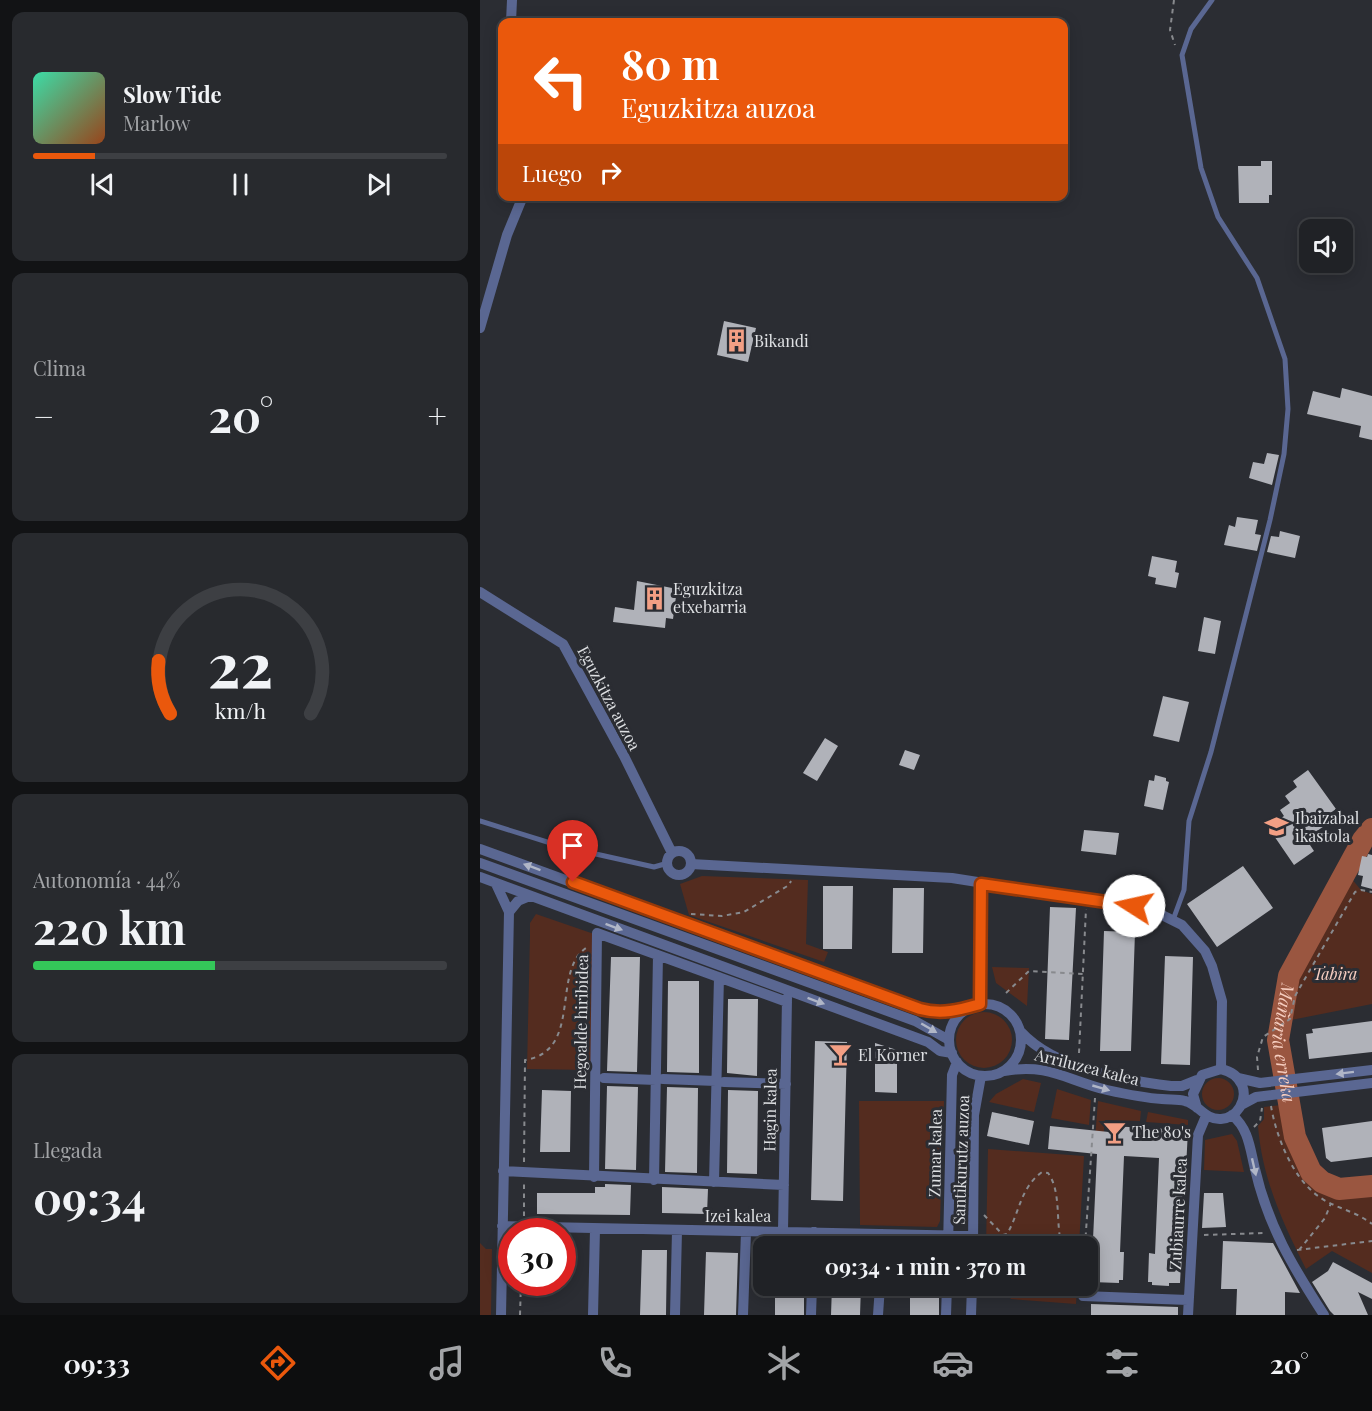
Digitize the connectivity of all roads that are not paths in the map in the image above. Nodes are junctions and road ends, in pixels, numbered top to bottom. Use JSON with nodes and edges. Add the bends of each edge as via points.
{"nodes":[{"id":1,"x":512,"y":0,"type":"edge"},
{"id":2,"x":1212,"y":0,"type":"edge"},
{"id":3,"x":511,"y":18,"type":"edge"},
{"id":4,"x":520,"y":201,"type":"edge"},
{"id":5,"x":480,"y":328,"type":"edge"},
{"id":6,"x":480,"y":592,"type":"edge"},
{"id":7,"x":480,"y":821,"type":"edge"},
{"id":8,"x":480,"y":849,"type":"edge"},
{"id":9,"x":670,"y":858,"type":"junction"},
{"id":10,"x":480,"y":863,"type":"edge"},
{"id":11,"x":691,"y":864,"type":"junction"},
{"id":12,"x":480,"y":877,"type":"edge"},
{"id":13,"x":495,"y":883,"type":"junction"},
{"id":14,"x":981,"y":884,"type":"junction"},
{"id":15,"x":530,"y":896,"type":"junction"},
{"id":16,"x":509,"y":912,"type":"junction"},
{"id":17,"x":1173,"y":920,"type":"junction"},
{"id":18,"x":658,"y":955,"type":"junction"},
{"id":19,"x":719,"y":977,"type":"junction"},
{"id":20,"x":787,"y":990,"type":"junction"},
{"id":21,"x":787,"y":1002,"type":"junction"},
{"id":22,"x":980,"y":1004,"type":"junction"},
{"id":23,"x":964,"y":1010,"type":"junction"},
{"id":24,"x":1021,"y":1032,"type":"junction"},
{"id":25,"x":949,"y":1040,"type":"junction"},
{"id":26,"x":954,"y":1058,"type":"junction"},
{"id":27,"x":1221,"y":1069,"type":"junction"},
{"id":28,"x":1372,"y":1070,"type":"edge"},
{"id":29,"x":1004,"y":1071,"type":"junction"},
{"id":30,"x":981,"y":1076,"type":"junction"},
{"id":31,"x":604,"y":1078,"type":"dead end"},
{"id":32,"x":1238,"y":1078,"type":"junction"},
{"id":33,"x":659,"y":1079,"type":"junction"},
{"id":34,"x":1197,"y":1080,"type":"junction"},
{"id":35,"x":720,"y":1081,"type":"junction"},
{"id":36,"x":1372,"y":1083,"type":"edge"},
{"id":37,"x":786,"y":1084,"type":"junction"},
{"id":38,"x":1241,"y":1105,"type":"junction"},
{"id":39,"x":1197,"y":1108,"type":"junction"},
{"id":40,"x":1232,"y":1115,"type":"junction"},
{"id":41,"x":1206,"y":1116,"type":"junction"},
{"id":42,"x":503,"y":1171,"type":"junction"},
{"id":43,"x":594,"y":1177,"type":"junction"},
{"id":44,"x":654,"y":1180,"type":"junction"},
{"id":45,"x":714,"y":1182,"type":"junction"},
{"id":46,"x":784,"y":1185,"type":"junction"},
{"id":47,"x":502,"y":1218,"type":"edge"},
{"id":48,"x":576,"y":1228,"type":"edge"},
{"id":49,"x":595,"y":1229,"type":"junction"},
{"id":50,"x":677,"y":1231,"type":"junction"},
{"id":51,"x":783,"y":1231,"type":"junction"},
{"id":52,"x":746,"y":1232,"type":"junction"},
{"id":53,"x":814,"y":1232,"type":"junction"},
{"id":54,"x":881,"y":1234,"type":"joint"},
{"id":55,"x":814,"y":1236,"type":"edge"},
{"id":56,"x":900,"y":1236,"type":"edge"},
{"id":57,"x":949,"y":1236,"type":"edge"},
{"id":58,"x":973,"y":1236,"type":"edge"},
{"id":59,"x":501,"y":1296,"type":"edge"},
{"id":60,"x":812,"y":1296,"type":"edge"},
{"id":61,"x":880,"y":1296,"type":"edge"},
{"id":62,"x":947,"y":1296,"type":"edge"},
{"id":63,"x":972,"y":1296,"type":"edge"},
{"id":64,"x":1083,"y":1296,"type":"dead end"},
{"id":65,"x":1188,"y":1300,"type":"junction"},
{"id":66,"x":501,"y":1315,"type":"edge"},
{"id":67,"x":593,"y":1315,"type":"edge"},
{"id":68,"x":675,"y":1315,"type":"edge"},
{"id":69,"x":743,"y":1315,"type":"edge"},
{"id":70,"x":811,"y":1315,"type":"edge"},
{"id":71,"x":879,"y":1315,"type":"edge"},
{"id":72,"x":946,"y":1315,"type":"edge"},
{"id":73,"x":971,"y":1315,"type":"edge"},
{"id":74,"x":1188,"y":1315,"type":"edge"},
{"id":75,"x":1324,"y":1315,"type":"edge"}],
"edges":[{"from":1,"to":3,"type":"street"},
{"from":2,"to":17,"type":"lane","via":[[1191,29],[1182,55],[1201,168],[1218,217],[1257,278],[1285,359],[1288,409],[1284,454],[1270,520],[1211,752],[1189,821],[1184,890]]},
{"from":4,"to":5,"type":"street"},
{"from":6,"to":9,"type":"street","name":"Eguzkitza auzoa","via":[[563,644],[624,756]]},
{"from":7,"to":9,"type":"lane","via":[[633,863],[654,867]]},
{"from":23,"to":8,"type":"street","one_way":true,"via":[[942,1013],[920,1009]]},
{"from":9,"to":11,"type":"street","via":[[684,852]]},
{"from":9,"to":11,"type":"street","via":[[670,870],[681,874]]},
{"from":10,"to":25,"type":"street","one_way":true,"via":[[915,1021]]},
{"from":11,"to":14,"type":"street","via":[[952,878]]},
{"from":12,"to":13,"type":"street"},
{"from":13,"to":15,"type":"street"},
{"from":13,"to":16,"type":"street"},
{"from":14,"to":17,"type":"street","via":[[1150,909]]},
{"from":14,"to":22,"type":"street"},
{"from":15,"to":16,"type":"street","via":[[518,901]]},
{"from":15,"to":20,"type":"street","one_way":true},
{"from":16,"to":42,"type":"street"},
{"from":17,"to":27,"type":"street","via":[[1205,951],[1220,987]]},
{"from":18,"to":19,"type":"street","name":"Hegoalde hiribidea"},
{"from":18,"to":33,"type":"street"},
{"from":18,"to":43,"type":"street","name":"Hegoalde hiribidea","via":[[597,933]]},
{"from":19,"to":21,"type":"street","name":"Hegoalde hiribidea"},
{"from":19,"to":35,"type":"street"},
{"from":20,"to":21,"type":"street","name":"Hagin kalea"},
{"from":20,"to":26,"type":"street","one_way":true,"via":[[928,1042]]},
{"from":21,"to":37,"type":"street","name":"Hagin kalea"},
{"from":22,"to":23,"type":"street"},
{"from":22,"to":24,"type":"street","via":[[1003,1008]]},
{"from":23,"to":25,"type":"street","via":[[951,1029]]},
{"from":24,"to":29,"type":"street","via":[[1017,1058]]},
{"from":24,"to":34,"type":"street","name":"Arriluzea kalea","via":[[1047,1054],[1107,1075],[1171,1086]]},
{"from":25,"to":26,"type":"street"},
{"from":26,"to":30,"type":"street"},
{"from":26,"to":57,"type":"street","name":"Zumar kalea"},
{"from":27,"to":32,"type":"street"},
{"from":27,"to":34,"type":"street","name":"Arriluzea kalea","via":[[1207,1072]]},
{"from":28,"to":32,"type":"street","one_way":true,"via":[[1260,1083]]},
{"from":29,"to":30,"type":"street"},
{"from":29,"to":39,"type":"street","name":"Arriluzea kalea","one_way":true,"via":[[1042,1069],[1106,1089],[1186,1101]]},
{"from":30,"to":58,"type":"street","name":"Santikurutz auzoa","via":[[974,1115]]},
{"from":31,"to":33,"type":"street"},
{"from":32,"to":38,"type":"street","via":[[1243,1091]]},
{"from":33,"to":35,"type":"street"},
{"from":33,"to":44,"type":"street"},
{"from":34,"to":39,"type":"street","via":[[1193,1094]]},
{"from":35,"to":37,"type":"street"},
{"from":35,"to":45,"type":"street"},
{"from":36,"to":38,"type":"street","via":[[1278,1094]]},
{"from":37,"to":46,"type":"street","name":"Hagin kalea"},
{"from":38,"to":40,"type":"street"},
{"from":39,"to":41,"type":"street","name":"Arriluzea kalea"},
{"from":40,"to":41,"type":"street","via":[[1219,1119]]},
{"from":40,"to":75,"type":"street","one_way":true,"via":[[1245,1130],[1270,1221]]},
{"from":41,"to":65,"type":"street","name":"Zubiaurre kalea","via":[[1198,1135]]},
{"from":42,"to":43,"type":"street"},
{"from":42,"to":47,"type":"street"},
{"from":43,"to":44,"type":"street"},
{"from":44,"to":45,"type":"street"},
{"from":45,"to":46,"type":"street"},
{"from":46,"to":51,"type":"street","name":"Hagin kalea"},
{"from":48,"to":49,"type":"street","name":"Izei kalea"},
{"from":49,"to":50,"type":"street","name":"Izei kalea"},
{"from":49,"to":67,"type":"street"},
{"from":50,"to":52,"type":"street","name":"Izei kalea"},
{"from":50,"to":68,"type":"street"},
{"from":51,"to":52,"type":"street","name":"Izei kalea"},
{"from":51,"to":53,"type":"street","name":"Izei kalea"},
{"from":52,"to":69,"type":"street"},
{"from":53,"to":54,"type":"street","name":"Izei kalea"},
{"from":53,"to":55,"type":"street"},
{"from":54,"to":56,"type":"street","name":"Izei kalea"},
{"from":59,"to":66,"type":"street"},
{"from":60,"to":70,"type":"street"},
{"from":61,"to":71,"type":"street"},
{"from":62,"to":72,"type":"street"},
{"from":63,"to":73,"type":"street"},
{"from":64,"to":65,"type":"street"},
{"from":65,"to":74,"type":"street","name":"Zubiaurre kalea"}]}
